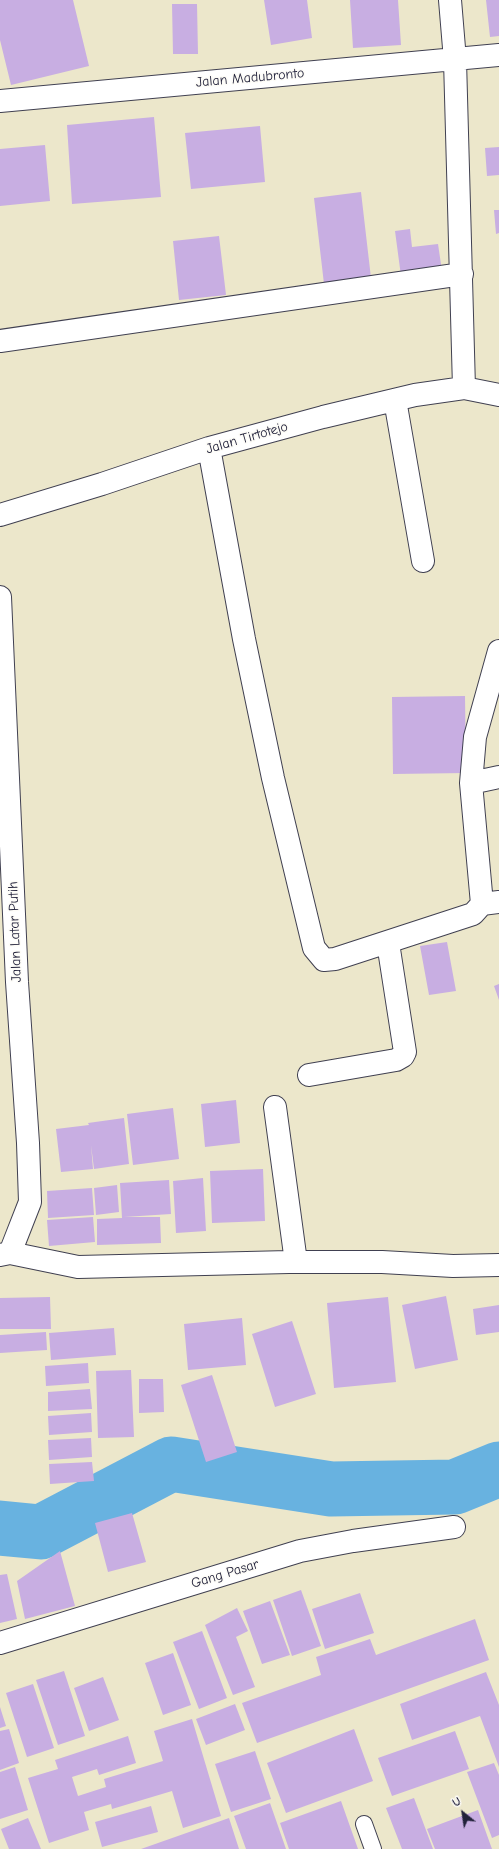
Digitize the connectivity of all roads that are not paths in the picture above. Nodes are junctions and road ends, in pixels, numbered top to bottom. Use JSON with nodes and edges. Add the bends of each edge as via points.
{"nodes":[{"id":1,"x":450,"y":0,"type":"edge"},
{"id":2,"x":499,"y":55,"type":"edge"},
{"id":3,"x":455,"y":60,"type":"junction"},
{"id":4,"x":0,"y":101,"type":"edge"},
{"id":5,"x":462,"y":274,"type":"junction"},
{"id":6,"x":0,"y":341,"type":"edge"},
{"id":7,"x":464,"y":388,"type":"junction"},
{"id":8,"x":499,"y":395,"type":"edge"},
{"id":9,"x":395,"y":400,"type":"junction"},
{"id":10,"x":209,"y":448,"type":"junction"},
{"id":11,"x":0,"y":515,"type":"edge"},
{"id":12,"x":423,"y":561,"type":"dead end"},
{"id":13,"x":0,"y":597,"type":"edge"},
{"id":14,"x":499,"y":652,"type":"edge"},
{"id":15,"x":499,"y":777,"type":"edge"},
{"id":16,"x":471,"y":783,"type":"junction"},
{"id":17,"x":490,"y":903,"type":"edge"},
{"id":18,"x":388,"y":943,"type":"junction"},
{"id":19,"x":8,"y":982,"type":"edge"},
{"id":20,"x":309,"y":1075,"type":"dead end"},
{"id":21,"x":275,"y":1107,"type":"dead end"},
{"id":22,"x":5,"y":1254,"type":"edge"},
{"id":23,"x":296,"y":1262,"type":"junction"},
{"id":24,"x":499,"y":1266,"type":"edge"},
{"id":25,"x":454,"y":1527,"type":"dead end"},
{"id":26,"x":0,"y":1643,"type":"edge"},
{"id":27,"x":364,"y":1824,"type":"dead end"},
{"id":28,"x":373,"y":1849,"type":"edge"}],
"edges":[{"from":1,"to":3,"type":"street"},
{"from":2,"to":3,"type":"street","name":"Jalan Madubronto"},
{"from":3,"to":4,"type":"street","name":"Jalan Madubronto"},
{"from":3,"to":5,"type":"street"},
{"from":5,"to":6,"type":"street"},
{"from":5,"to":7,"type":"street"},
{"from":7,"to":8,"type":"street","name":"Jalan Tirtotejo"},
{"from":7,"to":9,"type":"street","name":"Jalan Tirtotejo"},
{"from":9,"to":10,"type":"street","name":"Jalan Tirtotejo"},
{"from":9,"to":12,"type":"street"},
{"from":10,"to":11,"type":"street","name":"Jalan Tirtotejo"},
{"from":10,"to":18,"type":"street","via":[[247,655],[273,778],[314,948],[324,960]]},
{"from":13,"to":19,"type":"street","name":"Jalan Latar Putih"},
{"from":14,"to":16,"type":"street","via":[[475,737]]},
{"from":15,"to":16,"type":"street"},
{"from":16,"to":17,"type":"street"},
{"from":17,"to":18,"type":"street","via":[[473,914]]},
{"from":18,"to":20,"type":"street","via":[[405,1052],[403,1056],[396,1060]]},
{"from":19,"to":22,"type":"street","name":"Jalan Latar Putih","via":[[28,1143],[30,1202]]},
{"from":21,"to":23,"type":"street"},
{"from":22,"to":23,"type":"street","via":[[78,1267]]},
{"from":23,"to":24,"type":"street"},
{"from":25,"to":26,"type":"street","name":"Gang Pasar","via":[[300,1551]]},
{"from":27,"to":28,"type":"lane"}]}
